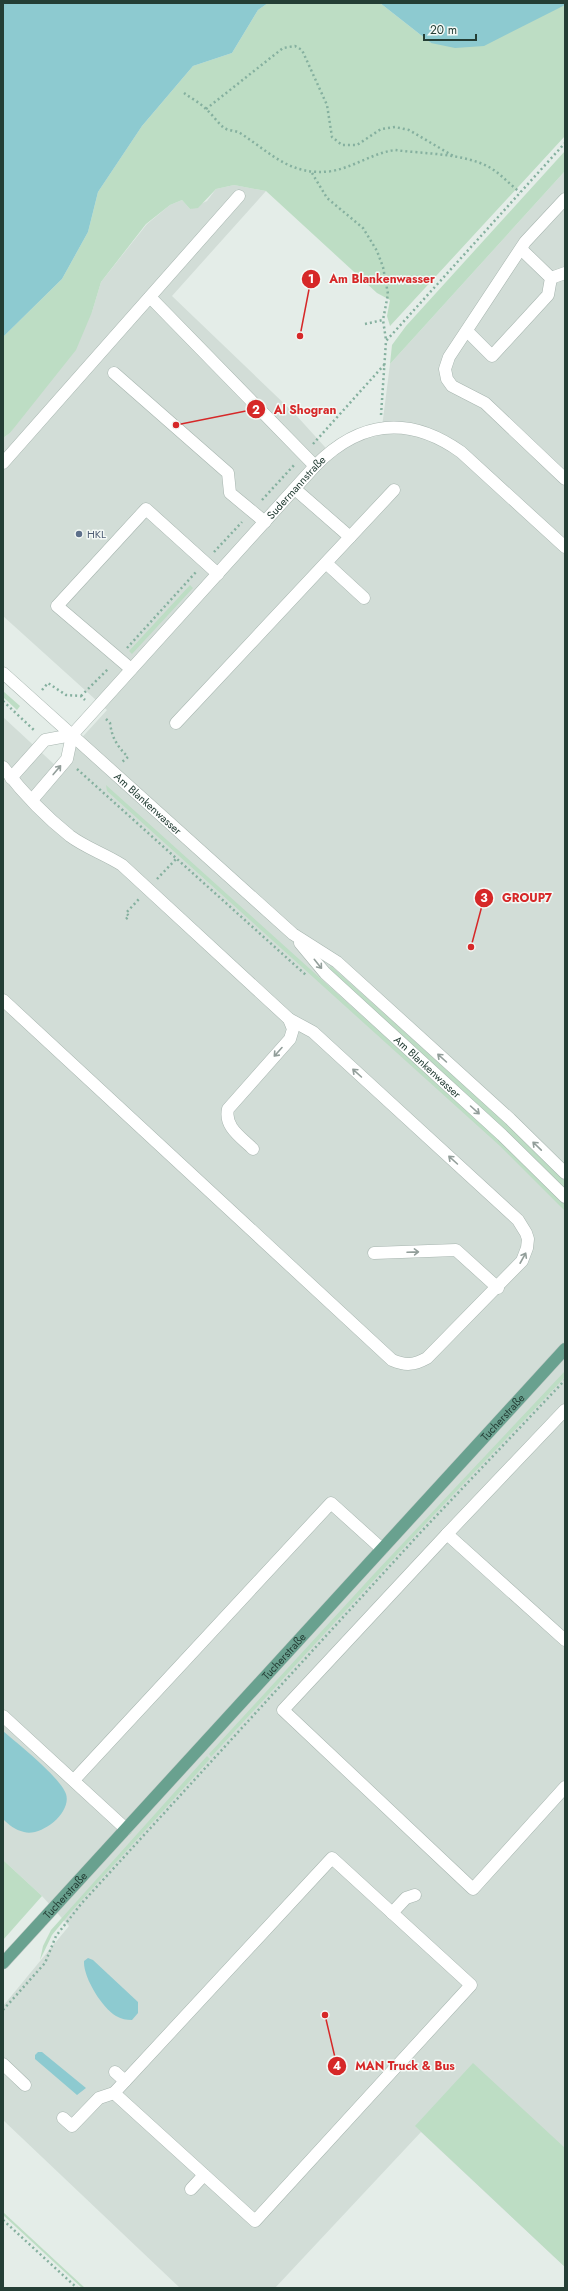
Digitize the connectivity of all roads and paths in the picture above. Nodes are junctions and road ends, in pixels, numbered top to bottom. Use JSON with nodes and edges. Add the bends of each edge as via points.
{"nodes":[{"id":1,"x":184,"y":93,"type":"dead end"},
{"id":2,"x":206,"y":109,"type":"junction"},
{"id":3,"x":565,"y":143,"type":"edge"},
{"id":4,"x":457,"y":158,"type":"junction"},
{"id":5,"x":312,"y":173,"type":"junction"},
{"id":6,"x":520,"y":192,"type":"junction"},
{"id":7,"x":239,"y":196,"type":"dead end"},
{"id":8,"x":565,"y":199,"type":"edge"},
{"id":9,"x":521,"y":248,"type":"junction"},
{"id":10,"x":565,"y":273,"type":"edge"},
{"id":11,"x":551,"y":278,"type":"junction"},
{"id":12,"x":150,"y":297,"type":"junction"},
{"id":13,"x":382,"y":320,"type":"junction"},
{"id":14,"x":365,"y":324,"type":"dead end"},
{"id":15,"x":466,"y":332,"type":"junction"},
{"id":16,"x":386,"y":341,"type":"junction"},
{"id":17,"x":384,"y":365,"type":"junction"},
{"id":18,"x":114,"y":373,"type":"dead end"},
{"id":19,"x":380,"y":428,"type":"junction"},
{"id":20,"x":304,"y":454,"type":"junction"},
{"id":21,"x":3,"y":463,"type":"edge"},
{"id":22,"x":316,"y":466,"type":"junction"},
{"id":23,"x":565,"y":478,"type":"edge"},
{"id":24,"x":295,"y":489,"type":"junction"},
{"id":25,"x":394,"y":490,"type":"dead end"},
{"id":26,"x":252,"y":511,"type":"junction"},
{"id":27,"x":264,"y":522,"type":"junction"},
{"id":28,"x":350,"y":537,"type":"junction"},
{"id":29,"x":565,"y":547,"type":"edge"},
{"id":30,"x":205,"y":562,"type":"junction"},
{"id":31,"x":326,"y":563,"type":"junction"},
{"id":32,"x":218,"y":574,"type":"junction"},
{"id":33,"x":364,"y":598,"type":"dead end"},
{"id":34,"x":118,"y":658,"type":"junction"},
{"id":35,"x":131,"y":669,"type":"junction"},
{"id":36,"x":3,"y":673,"type":"edge"},
{"id":37,"x":81,"y":696,"type":"dead end"},
{"id":38,"x":3,"y":701,"type":"edge"},
{"id":39,"x":176,"y":722,"type":"dead end"},
{"id":40,"x":72,"y":735,"type":"junction"},
{"id":41,"x":45,"y":740,"type":"junction"},
{"id":42,"x":67,"y":759,"type":"junction"},
{"id":43,"x":3,"y":767,"type":"edge"},
{"id":44,"x":11,"y":778,"type":"junction"},
{"id":45,"x":32,"y":800,"type":"junction"},
{"id":46,"x":177,"y":858,"type":"junction"},
{"id":47,"x":166,"y":870,"type":"dead end"},
{"id":48,"x":294,"y":934,"type":"junction"},
{"id":49,"x":313,"y":981,"type":"dead end"},
{"id":50,"x":3,"y":1000,"type":"edge"},
{"id":51,"x":289,"y":1019,"type":"junction"},
{"id":52,"x":253,"y":1149,"type":"dead end"},
{"id":53,"x":565,"y":1173,"type":"edge"},
{"id":54,"x":565,"y":1197,"type":"edge"},
{"id":55,"x":374,"y":1253,"type":"dead end"},
{"id":56,"x":498,"y":1288,"type":"junction"},
{"id":57,"x":565,"y":1349,"type":"edge"},
{"id":58,"x":565,"y":1380,"type":"edge"},
{"id":59,"x":565,"y":1410,"type":"edge"},
{"id":60,"x":447,"y":1534,"type":"junction"},
{"id":61,"x":382,"y":1549,"type":"junction"},
{"id":62,"x":565,"y":1640,"type":"edge"},
{"id":63,"x":3,"y":1716,"type":"edge"},
{"id":64,"x":74,"y":1780,"type":"junction"},
{"id":65,"x":565,"y":1787,"type":"edge"},
{"id":66,"x":126,"y":1829,"type":"junction"},
{"id":67,"x":414,"y":1895,"type":"dead end"},
{"id":68,"x":392,"y":1913,"type":"junction"},
{"id":69,"x":3,"y":1963,"type":"edge"},
{"id":70,"x":3,"y":2010,"type":"edge"},
{"id":71,"x":3,"y":2064,"type":"edge"},
{"id":72,"x":115,"y":2072,"type":"dead end"},
{"id":73,"x":125,"y":2081,"type":"junction"},
{"id":74,"x":25,"y":2085,"type":"dead end"},
{"id":75,"x":114,"y":2093,"type":"junction"},
{"id":76,"x":63,"y":2118,"type":"dead end"},
{"id":77,"x":204,"y":2175,"type":"junction"},
{"id":78,"x":191,"y":2189,"type":"dead end"},
{"id":79,"x":3,"y":2220,"type":"edge"},
{"id":80,"x":77,"y":2288,"type":"edge"}],
"edges":[{"from":1,"to":2,"type":"path"},
{"from":2,"to":4,"type":"path","via":[[284,48],[295,46],[302,50],[327,105],[332,137],[342,145],[357,145],[381,129],[395,127],[409,130]]},
{"from":2,"to":5,"type":"path","via":[[224,129],[237,131],[275,159]]},
{"from":3,"to":6,"type":"path"},
{"from":4,"to":5,"type":"path","via":[[395,150],[384,152],[350,167]]},
{"from":4,"to":6,"type":"path","via":[[488,167],[501,174]]},
{"from":5,"to":13,"type":"path","via":[[327,198],[363,228],[377,251],[388,294]]},
{"from":6,"to":16,"type":"path"},
{"from":7,"to":12,"type":"street"},
{"from":8,"to":9,"type":"street"},
{"from":9,"to":11,"type":"street"},
{"from":9,"to":15,"type":"street"},
{"from":10,"to":11,"type":"street"},
{"from":11,"to":15,"type":"street","via":[[548,295],[492,356]]},
{"from":12,"to":20,"type":"street"},
{"from":12,"to":21,"type":"street"},
{"from":13,"to":14,"type":"path"},
{"from":13,"to":16,"type":"path"},
{"from":15,"to":23,"type":"street","via":[[449,357],[445,369],[447,379],[461,392],[485,403]]},
{"from":16,"to":17,"type":"path"},
{"from":17,"to":19,"type":"path"},
{"from":17,"to":20,"type":"path"},
{"from":18,"to":26,"type":"street","via":[[228,472],[230,493]]},
{"from":19,"to":22,"type":"street","name":"Sudermannstraße","via":[[361,433],[343,442]]},
{"from":19,"to":29,"type":"street","name":"Sudermannstraße","via":[[404,427],[443,439],[461,452]]},
{"from":20,"to":22,"type":"street"},
{"from":20,"to":26,"type":"path"},
{"from":22,"to":24,"type":"street","name":"Sudermannstraße"},
{"from":24,"to":27,"type":"street","name":"Sudermannstraße"},
{"from":24,"to":28,"type":"street"},
{"from":25,"to":28,"type":"street"},
{"from":26,"to":27,"type":"street"},
{"from":26,"to":30,"type":"path"},
{"from":27,"to":32,"type":"street","name":"Sudermannstraße"},
{"from":28,"to":31,"type":"street"},
{"from":30,"to":32,"type":"street"},
{"from":30,"to":34,"type":"path"},
{"from":30,"to":34,"type":"street","via":[[146,509],[57,606]]},
{"from":31,"to":33,"type":"street"},
{"from":31,"to":39,"type":"street"},
{"from":32,"to":35,"type":"street","name":"Sudermannstraße"},
{"from":34,"to":35,"type":"street"},
{"from":34,"to":37,"type":"path"},
{"from":35,"to":40,"type":"street","name":"Sudermannstraße"},
{"from":36,"to":40,"type":"street","name":"Am Blankenwasser"},
{"from":38,"to":41,"type":"path"},
{"from":40,"to":41,"type":"street"},
{"from":40,"to":42,"type":"street"},
{"from":40,"to":48,"type":"street","name":"Am Blankenwasser"},
{"from":41,"to":44,"type":"street"},
{"from":45,"to":42,"type":"street","one_way":true},
{"from":42,"to":46,"type":"path"},
{"from":43,"to":44,"type":"street"},
{"from":44,"to":45,"type":"street"},
{"from":45,"to":51,"type":"street","via":[[71,836],[122,865]]},
{"from":46,"to":47,"type":"path"},
{"from":46,"to":49,"type":"path"},
{"from":53,"to":48,"type":"street","name":"Am Blankenwasser","one_way":true,"via":[[510,1119],[336,962]]},
{"from":48,"to":54,"type":"street","name":"Am Blankenwasser","one_way":true,"via":[[325,973],[502,1135]]},
{"from":50,"to":56,"type":"street","via":[[392,1360],[405,1365],[417,1364],[427,1358]]},
{"from":51,"to":52,"type":"street","one_way":true,"via":[[292,1029],[290,1039],[228,1108],[230,1126]]},
{"from":56,"to":51,"type":"street","one_way":true,"via":[[525,1255],[526,1233],[518,1220],[313,1032]]},
{"from":55,"to":56,"type":"street","one_way":true,"via":[[456,1250]]},
{"from":57,"to":61,"type":"main road","name":"Tucherstraße"},
{"from":58,"to":70,"type":"path","via":[[421,1532],[81,1904],[56,1936],[45,1963]]},
{"from":59,"to":60,"type":"street"},
{"from":60,"to":62,"type":"street"},
{"from":60,"to":65,"type":"street","via":[[283,1710],[473,1888]]},
{"from":61,"to":64,"type":"street","via":[[332,1503]]},
{"from":61,"to":66,"type":"main road","name":"Tucherstraße"},
{"from":63,"to":64,"type":"street"},
{"from":64,"to":66,"type":"street"},
{"from":66,"to":69,"type":"main road","name":"Tucherstraße"},
{"from":67,"to":68,"type":"street","via":[[406,1898]]},
{"from":68,"to":73,"type":"street","via":[[332,1858]]},
{"from":68,"to":77,"type":"street","via":[[471,1985],[255,2221]]},
{"from":71,"to":74,"type":"street"},
{"from":72,"to":73,"type":"street"},
{"from":73,"to":75,"type":"street"},
{"from":75,"to":76,"type":"street","via":[[99,2098],[72,2126]]},
{"from":75,"to":77,"type":"street"},
{"from":77,"to":78,"type":"street"},
{"from":79,"to":80,"type":"path"}]}
